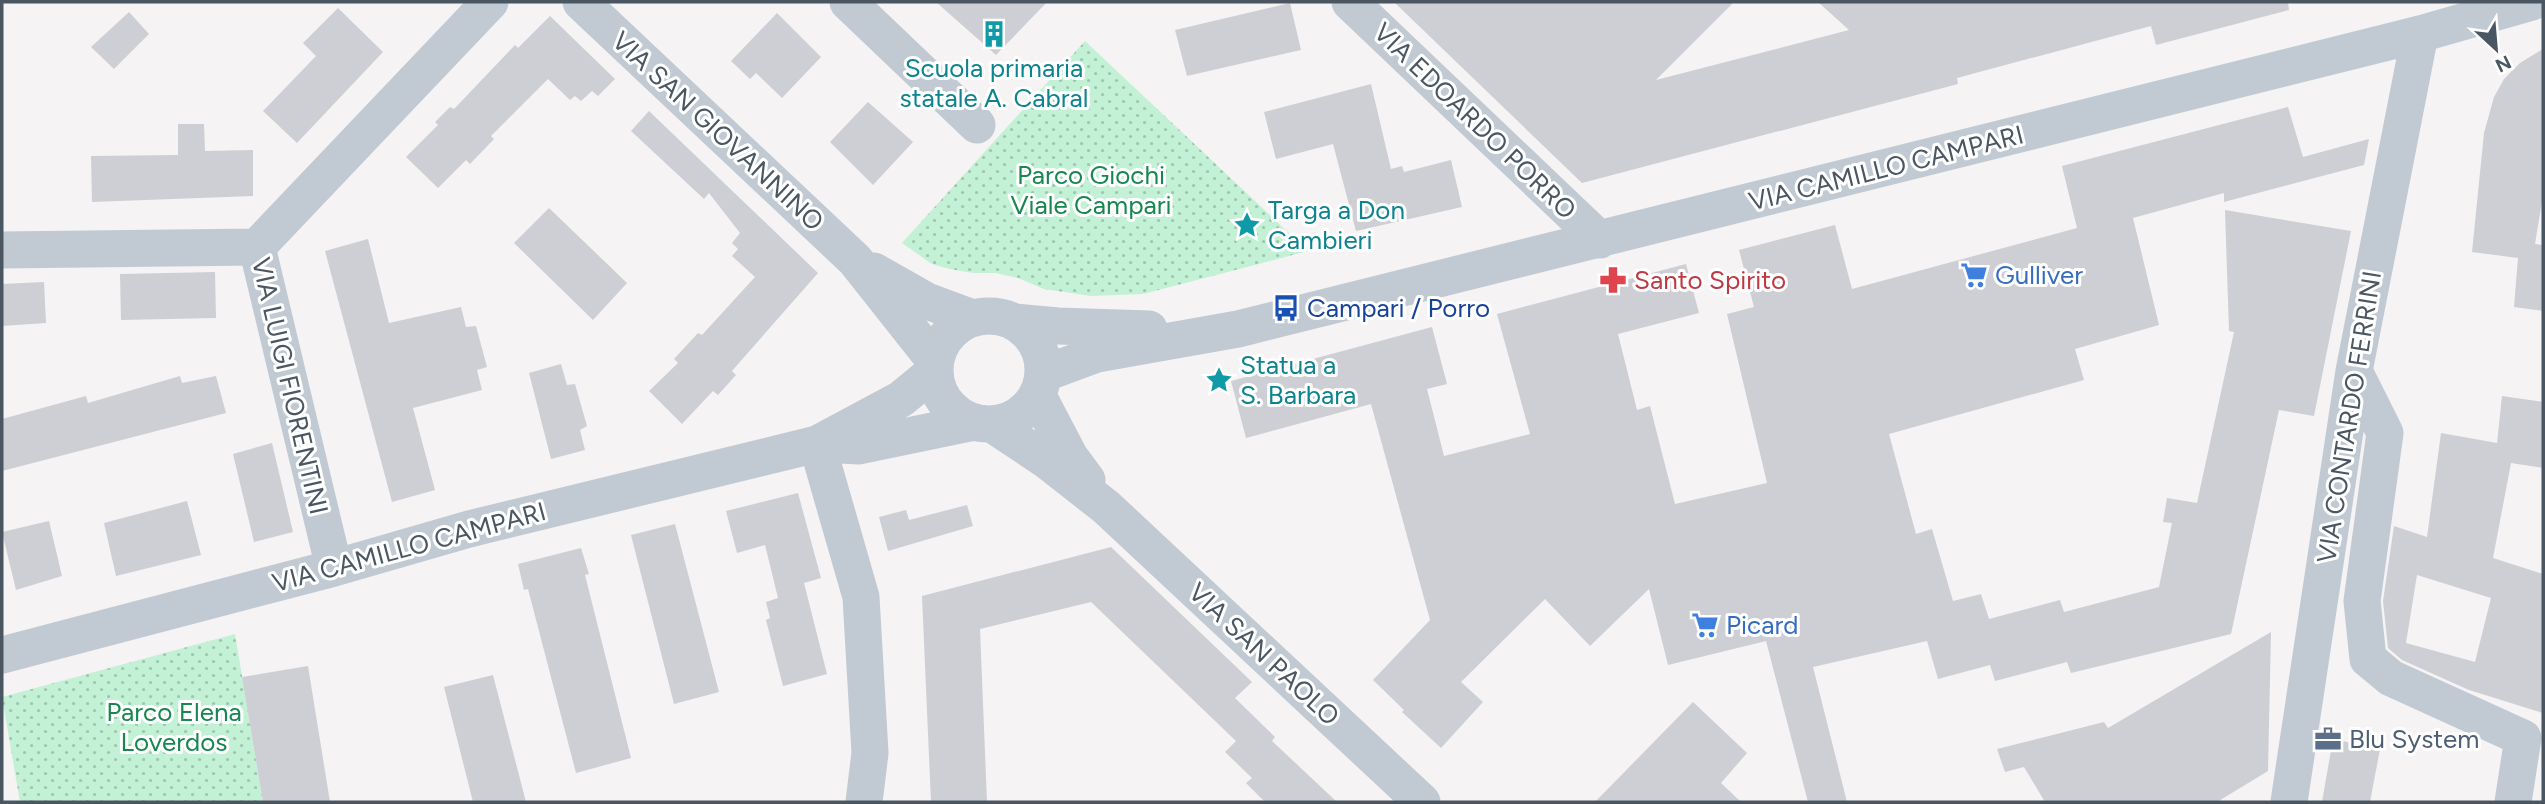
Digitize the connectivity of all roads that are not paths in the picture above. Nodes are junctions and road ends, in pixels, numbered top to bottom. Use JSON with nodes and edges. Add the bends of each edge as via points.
{"nodes":[{"id":1,"x":490,"y":2,"type":"edge"},
{"id":2,"x":581,"y":2,"type":"edge"},
{"id":3,"x":848,"y":2,"type":"edge"},
{"id":4,"x":1350,"y":2,"type":"edge"},
{"id":5,"x":2532,"y":2,"type":"edge"},
{"id":6,"x":2420,"y":34,"type":"junction"},
{"id":7,"x":977,"y":125,"type":"dead end"},
{"id":8,"x":1600,"y":240,"type":"junction"},
{"id":9,"x":257,"y":247,"type":"junction"},
{"id":10,"x":2,"y":250,"type":"edge"},
{"id":11,"x":855,"y":260,"type":"junction"},
{"id":12,"x":973,"y":318,"type":"junction"},
{"id":13,"x":1014,"y":321,"type":"junction"},
{"id":14,"x":1238,"y":329,"type":"junction"},
{"id":15,"x":935,"y":366,"type":"junction"},
{"id":16,"x":2354,"y":371,"type":"junction"},
{"id":17,"x":1040,"y":384,"type":"junction"},
{"id":18,"x":983,"y":423,"type":"junction"},
{"id":19,"x":817,"y":444,"type":"junction"},
{"id":20,"x":1106,"y":507,"type":"junction"},
{"id":21,"x":334,"y":568,"type":"junction"},
{"id":22,"x":2,"y":655,"type":"edge"},
{"id":23,"x":1412,"y":799,"type":"edge"},
{"id":24,"x":864,"y":802,"type":"edge"},
{"id":25,"x":2289,"y":802,"type":"edge"},
{"id":26,"x":2513,"y":802,"type":"edge"}],
"edges":[{"from":1,"to":9,"type":"street","name":"VIA LUIGI FIORENTINI"},
{"from":2,"to":11,"type":"street","name":"VIA SAN GIOVANNINO"},
{"from":3,"to":7,"type":"street"},
{"from":4,"to":8,"type":"street","name":"VIA EDOARDO PORRO"},
{"from":5,"to":6,"type":"street","name":"VIA CAMILLO CAMPARI"},
{"from":6,"to":8,"type":"street","name":"VIA CAMILLO CAMPARI"},
{"from":6,"to":16,"type":"street","name":"VIA CONTARDO FERRINI"},
{"from":8,"to":14,"type":"street","name":"VIA CAMILLO CAMPARI"},
{"from":9,"to":10,"type":"street"},
{"from":9,"to":21,"type":"street","name":"VIA LUIGI FIORENTINI"},
{"from":11,"to":12,"type":"street","name":"VIA SAN GIOVANNINO","via":[[927,301]]},
{"from":11,"to":15,"type":"street","name":"VIA SAN GIOVANNINO"},
{"from":12,"to":13,"type":"street"},
{"from":12,"to":15,"type":"street","via":[[942,342]]},
{"from":13,"to":14,"type":"street","name":"VIA CAMILLO CAMPARI","via":[[1088,328]]},
{"from":13,"to":17,"type":"street","via":[[1030,335],[1040,353]]},
{"from":14,"to":17,"type":"street","name":"VIA CAMILLO CAMPARI","via":[[1097,354]]},
{"from":15,"to":18,"type":"street","via":[[946,403],[959,415]]},
{"from":15,"to":19,"type":"street","name":"VIA CAMILLO CAMPARI","via":[[901,399]]},
{"from":16,"to":25,"type":"street","name":"VIA CONTARDO FERRINI"},
{"from":16,"to":26,"type":"street","via":[[2385,433],[2362,601],[2368,659],[2391,678],[2523,738]]},
{"from":17,"to":18,"type":"street","via":[[1024,411],[1009,420]]},
{"from":17,"to":20,"type":"street","name":"VIA SAN PAOLO","via":[[1070,457]]},
{"from":18,"to":19,"type":"street","name":"VIA CAMILLO CAMPARI","via":[[859,446]]},
{"from":18,"to":20,"type":"street","name":"VIA SAN PAOLO","via":[[1046,460]]},
{"from":19,"to":21,"type":"street","name":"VIA CAMILLO CAMPARI","via":[[469,529]]},
{"from":19,"to":24,"type":"street","via":[[861,597],[870,753]]},
{"from":20,"to":23,"type":"street","name":"VIA SAN PAOLO"},
{"from":21,"to":22,"type":"street","name":"VIA CAMILLO CAMPARI"}]}
